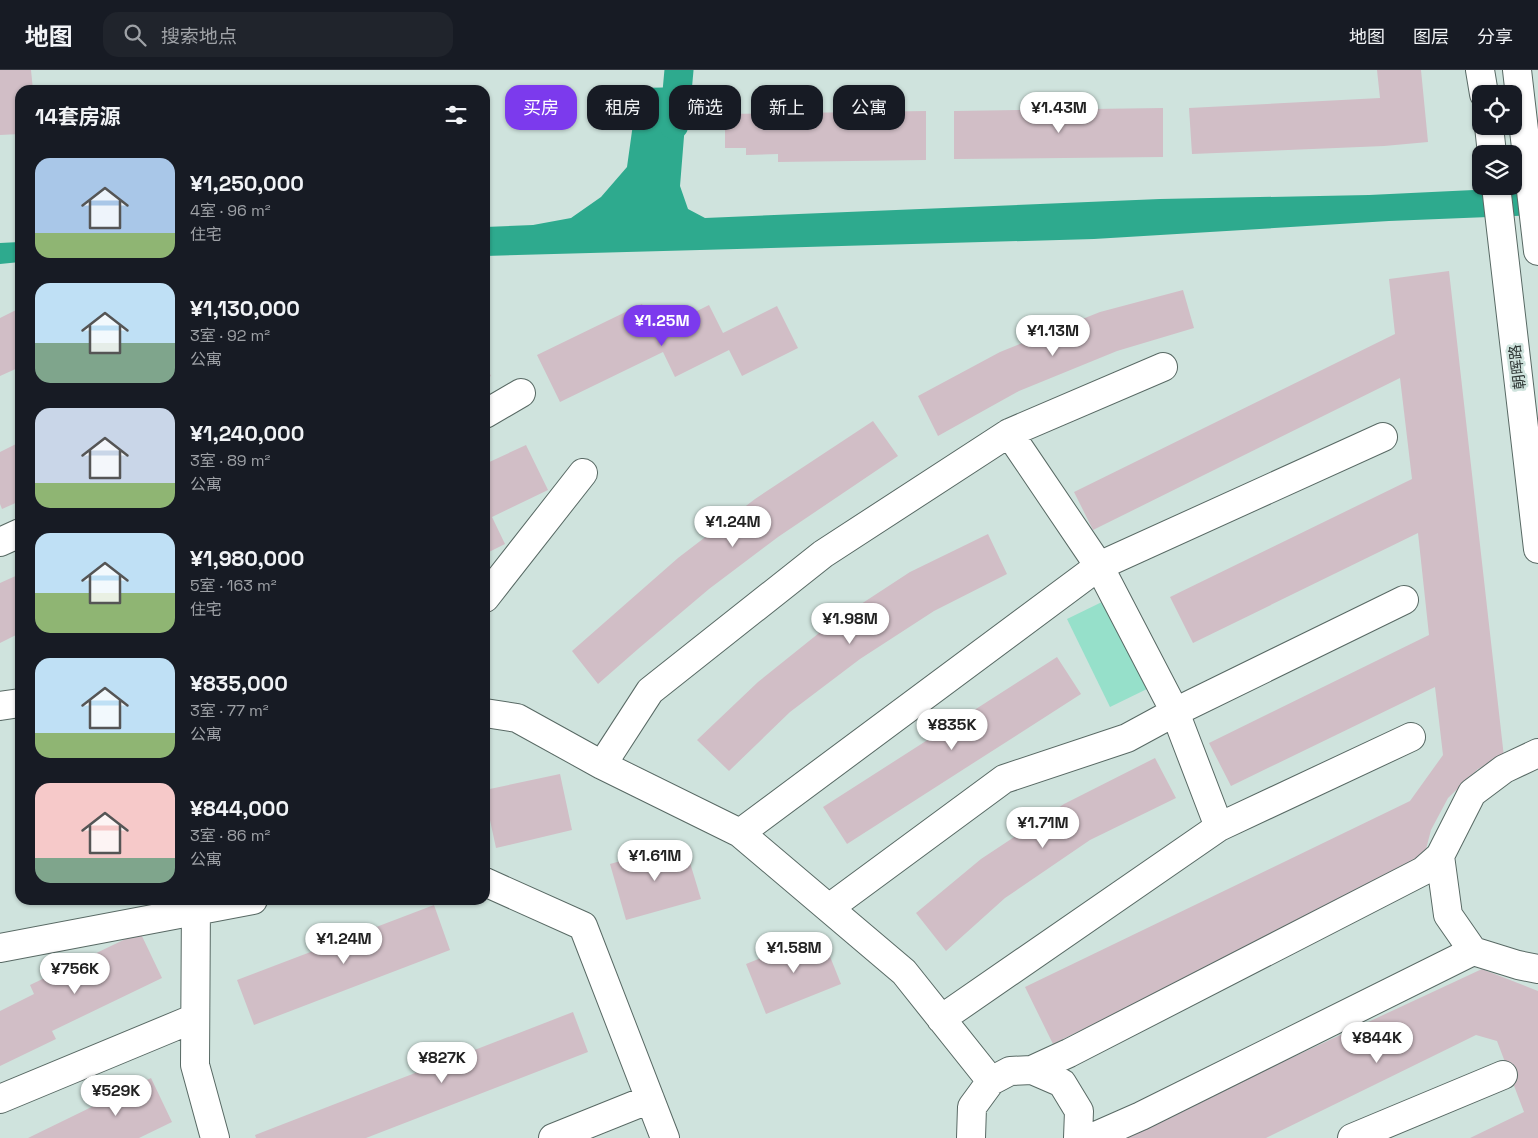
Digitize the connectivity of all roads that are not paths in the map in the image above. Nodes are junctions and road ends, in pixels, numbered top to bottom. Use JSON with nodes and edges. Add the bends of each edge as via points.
{"nodes":[{"id":1,"x":1480,"y":70,"type":"edge"},
{"id":2,"x":1517,"y":70,"type":"edge"},
{"id":3,"x":1482,"y":85,"type":"edge"},
{"id":4,"x":1497,"y":195,"type":"edge"},
{"id":5,"x":1538,"y":251,"type":"edge"},
{"id":6,"x":1163,"y":367,"type":"dead end"},
{"id":7,"x":521,"y":393,"type":"dead end"},
{"id":8,"x":490,"y":411,"type":"edge"},
{"id":9,"x":1009,"y":433,"type":"junction"},
{"id":10,"x":1383,"y":437,"type":"dead end"},
{"id":11,"x":583,"y":473,"type":"dead end"},
{"id":12,"x":15,"y":535,"type":"edge"},
{"id":13,"x":0,"y":542,"type":"edge"},
{"id":14,"x":1538,"y":549,"type":"edge"},
{"id":15,"x":1099,"y":566,"type":"junction"},
{"id":16,"x":490,"y":592,"type":"edge"},
{"id":17,"x":1404,"y":600,"type":"dead end"},
{"id":18,"x":15,"y":704,"type":"edge"},
{"id":19,"x":0,"y":706,"type":"edge"},
{"id":20,"x":1175,"y":712,"type":"junction"},
{"id":21,"x":490,"y":714,"type":"edge"},
{"id":22,"x":1411,"y":738,"type":"dead end"},
{"id":23,"x":1538,"y":753,"type":"edge"},
{"id":24,"x":602,"y":765,"type":"junction"},
{"id":25,"x":1219,"y":827,"type":"junction"},
{"id":26,"x":740,"y":833,"type":"junction"},
{"id":27,"x":1440,"y":856,"type":"junction"},
{"id":28,"x":490,"y":884,"type":"edge"},
{"id":29,"x":196,"y":905,"type":"edge"},
{"id":30,"x":829,"y":908,"type":"junction"},
{"id":31,"x":0,"y":948,"type":"edge"},
{"id":32,"x":1473,"y":951,"type":"junction"},
{"id":33,"x":1538,"y":969,"type":"edge"},
{"id":34,"x":195,"y":1018,"type":"junction"},
{"id":35,"x":941,"y":1018,"type":"junction"},
{"id":36,"x":1032,"y":1070,"type":"junction"},
{"id":37,"x":1503,"y":1075,"type":"dead end"},
{"id":38,"x":990,"y":1082,"type":"junction"},
{"id":39,"x":0,"y":1099,"type":"edge"},
{"id":40,"x":650,"y":1099,"type":"junction"},
{"id":41,"x":209,"y":1132,"type":"edge"},
{"id":42,"x":553,"y":1138,"type":"edge"},
{"id":43,"x":665,"y":1138,"type":"edge"},
{"id":44,"x":971,"y":1138,"type":"edge"},
{"id":45,"x":1078,"y":1138,"type":"edge"},
{"id":46,"x":1091,"y":1138,"type":"edge"},
{"id":47,"x":1352,"y":1138,"type":"edge"}],
"edges":[{"from":1,"to":3,"type":"main road"},
{"from":2,"to":5,"type":"main road"},
{"from":4,"to":14,"type":"main road","name":"朝晖路"},
{"from":6,"to":9,"type":"main road"},
{"from":7,"to":8,"type":"main road"},
{"from":9,"to":15,"type":"main road"},
{"from":9,"to":24,"type":"main road","via":[[823,554],[650,691]]},
{"from":10,"to":15,"type":"main road"},
{"from":11,"to":16,"type":"main road"},
{"from":12,"to":13,"type":"main road"},
{"from":15,"to":20,"type":"main road"},
{"from":15,"to":26,"type":"main road"},
{"from":17,"to":20,"type":"main road"},
{"from":18,"to":19,"type":"main road"},
{"from":20,"to":25,"type":"main road"},
{"from":20,"to":30,"type":"main road","via":[[1127,738],[1004,779]]},
{"from":21,"to":24,"type":"main road","via":[[517,718]]},
{"from":22,"to":25,"type":"main road"},
{"from":23,"to":27,"type":"main road","via":[[1504,769],[1472,793]]},
{"from":24,"to":26,"type":"main road"},
{"from":25,"to":35,"type":"main road"},
{"from":26,"to":30,"type":"main road"},
{"from":27,"to":32,"type":"main road","via":[[1448,914]]},
{"from":27,"to":36,"type":"main road","via":[[1423,871]]},
{"from":28,"to":40,"type":"main road","via":[[583,926]]},
{"from":29,"to":31,"type":"main road"},
{"from":29,"to":34,"type":"main road"},
{"from":30,"to":35,"type":"main road","via":[[904,972]]},
{"from":32,"to":33,"type":"main road"},
{"from":32,"to":46,"type":"main road"},
{"from":34,"to":39,"type":"main road"},
{"from":34,"to":41,"type":"main road","via":[[195,1065]]},
{"from":35,"to":38,"type":"main road"},
{"from":36,"to":38,"type":"main road","via":[[1010,1072]]},
{"from":36,"to":45,"type":"main road","via":[[1062,1083],[1079,1111]]},
{"from":37,"to":47,"type":"main road"},
{"from":38,"to":44,"type":"main road","via":[[972,1107]]},
{"from":40,"to":42,"type":"main road"},
{"from":40,"to":43,"type":"main road"}]}
